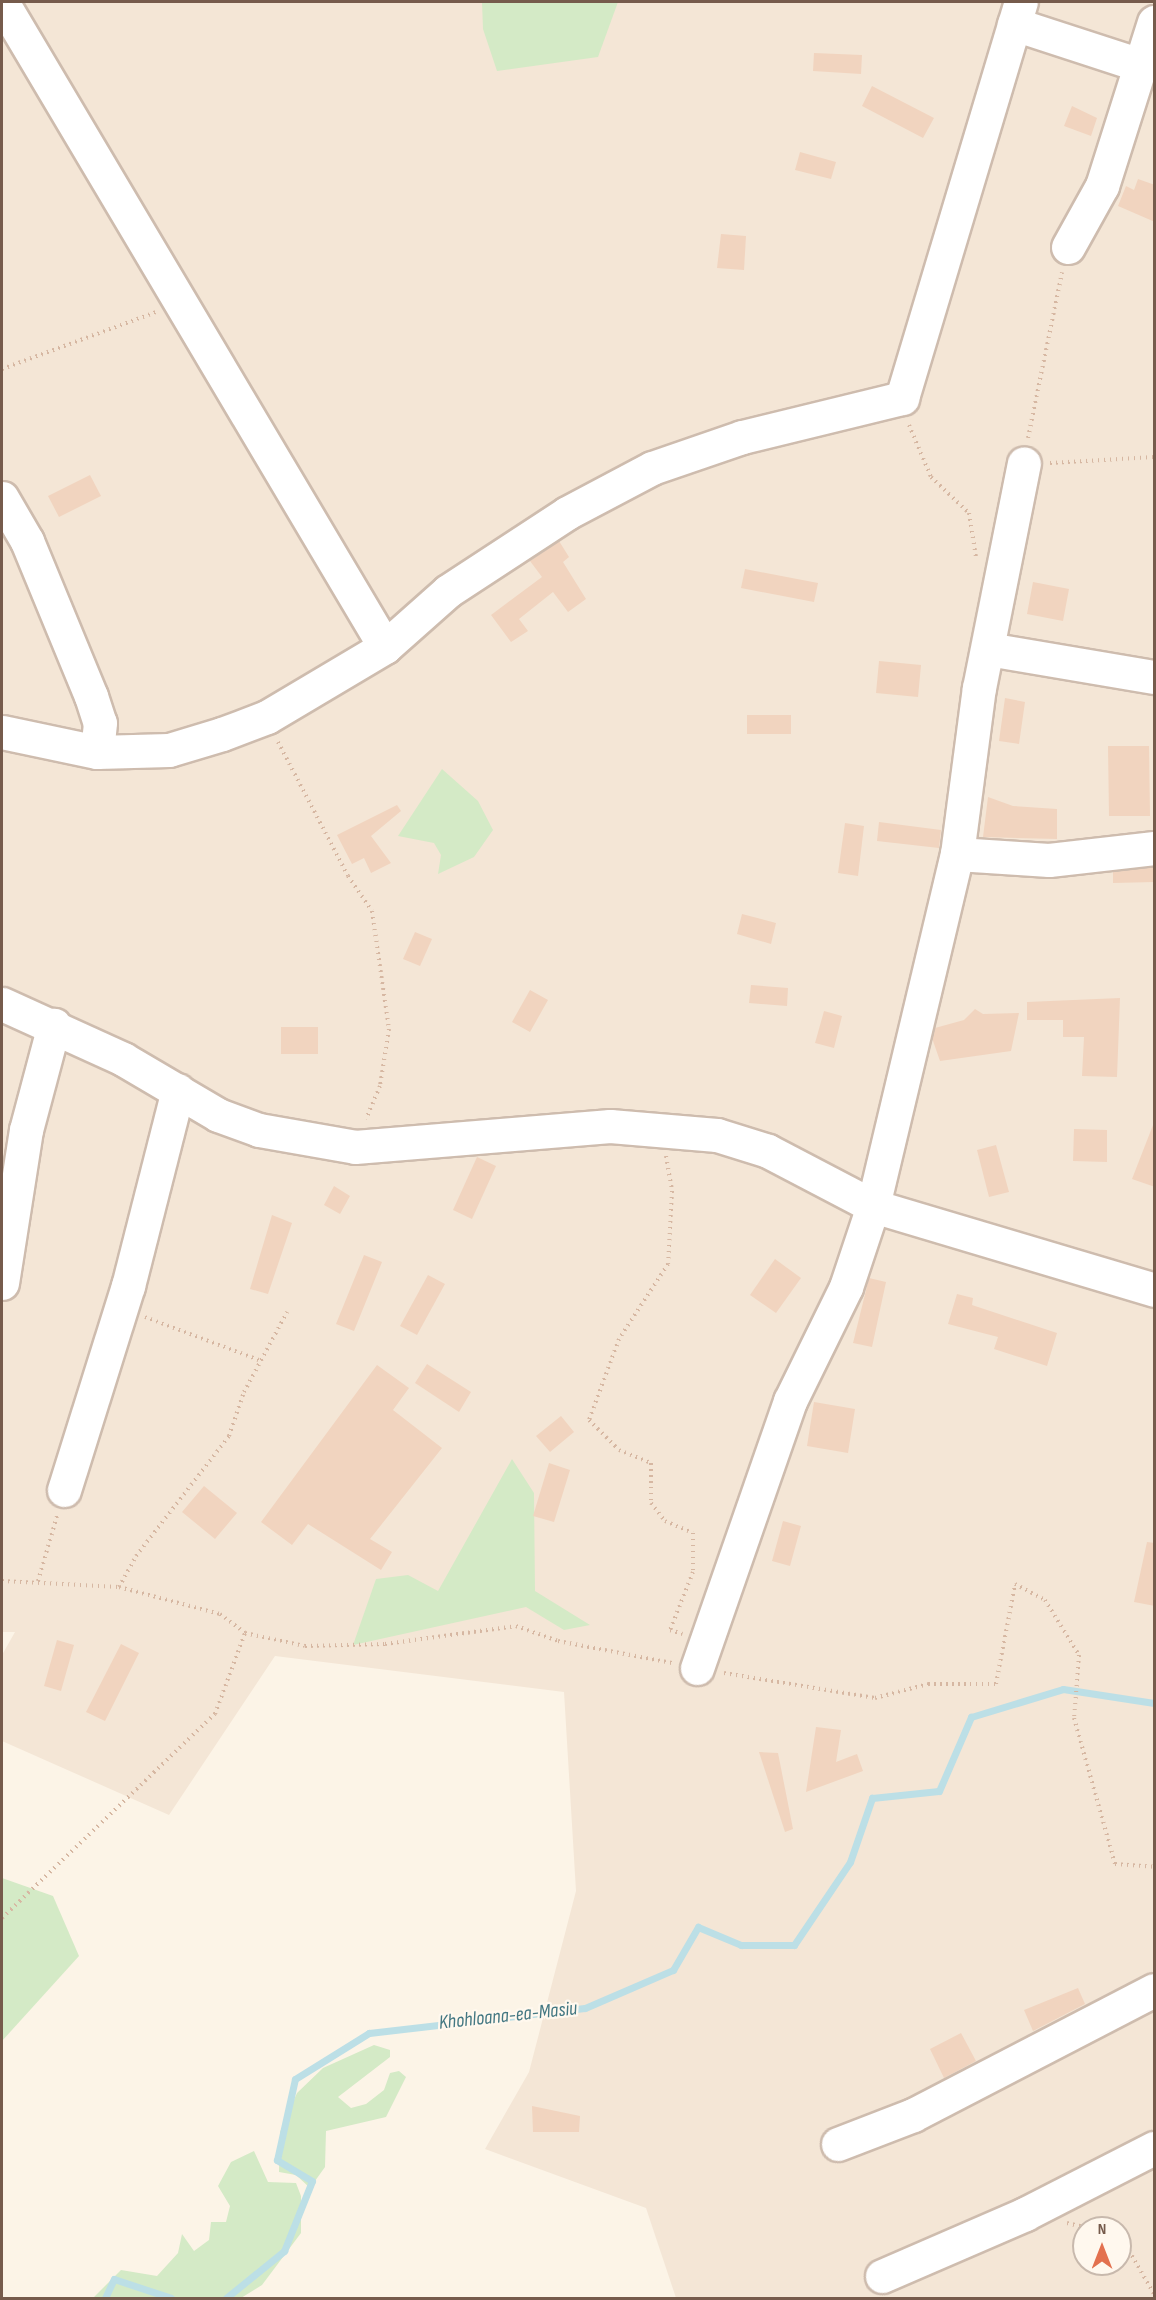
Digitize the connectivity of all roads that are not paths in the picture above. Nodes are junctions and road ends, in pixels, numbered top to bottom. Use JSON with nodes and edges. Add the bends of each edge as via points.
{"nodes":[{"id":1,"x":2,"y":2,"type":"edge"},
{"id":2,"x":1018,"y":13,"type":"edge"},
{"id":3,"x":1155,"y":22,"type":"edge"},
{"id":4,"x":1140,"y":65,"type":"junction"},
{"id":5,"x":1068,"y":247,"type":"road end"},
{"id":6,"x":1024,"y":464,"type":"road end"},
{"id":7,"x":2,"y":498,"type":"edge"},
{"id":8,"x":385,"y":647,"type":"junction"},
{"id":9,"x":988,"y":649,"type":"junction"},
{"id":10,"x":1155,"y":677,"type":"edge"},
{"id":11,"x":2,"y":732,"type":"edge"},
{"id":12,"x":97,"y":752,"type":"junction"},
{"id":13,"x":1155,"y":848,"type":"edge"},
{"id":14,"x":957,"y":854,"type":"junction"},
{"id":15,"x":2,"y":1004,"type":"edge"},
{"id":16,"x":54,"y":1024,"type":"junction"},
{"id":17,"x":178,"y":1090,"type":"junction"},
{"id":18,"x":873,"y":1206,"type":"junction"},
{"id":19,"x":2,"y":1283,"type":"edge"},
{"id":20,"x":1155,"y":1290,"type":"edge"},
{"id":21,"x":64,"y":1490,"type":"road end"},
{"id":22,"x":702,"y":1656,"type":"road end"},
{"id":23,"x":1155,"y":1990,"type":"edge"},
{"id":24,"x":838,"y":2144,"type":"dead end"},
{"id":25,"x":1155,"y":2148,"type":"edge"},
{"id":26,"x":882,"y":2276,"type":"dead end"}],
"edges":[{"from":1,"to":8,"type":"street"},
{"from":2,"to":4,"type":"street"},
{"from":2,"to":8,"type":"street","via":[[902,398],[742,437],[652,468],[567,513],[448,591]]},
{"from":3,"to":4,"type":"street"},
{"from":4,"to":5,"type":"street","via":[[1102,186]]},
{"from":6,"to":9,"type":"street"},
{"from":7,"to":12,"type":"street","via":[[27,541],[81,667],[100,723]]},
{"from":8,"to":12,"type":"street","via":[[267,717],[169,750]]},
{"from":9,"to":10,"type":"street"},
{"from":9,"to":14,"type":"street"},
{"from":11,"to":12,"type":"street"},
{"from":13,"to":14,"type":"street","via":[[1049,860]]},
{"from":14,"to":18,"type":"street"},
{"from":15,"to":16,"type":"street"},
{"from":16,"to":17,"type":"street"},
{"from":16,"to":19,"type":"street","via":[[26,1130]]},
{"from":17,"to":18,"type":"street","via":[[218,1115],[259,1130],[355,1147],[610,1126],[717,1135],[768,1150]]},
{"from":17,"to":21,"type":"street","via":[[122,1308]]},
{"from":18,"to":20,"type":"street"},
{"from":18,"to":22,"type":"street","via":[[846,1287],[790,1401]]},
{"from":23,"to":24,"type":"street","via":[[912,2115]]},
{"from":25,"to":26,"type":"street","via":[[1025,2214]]}]}
